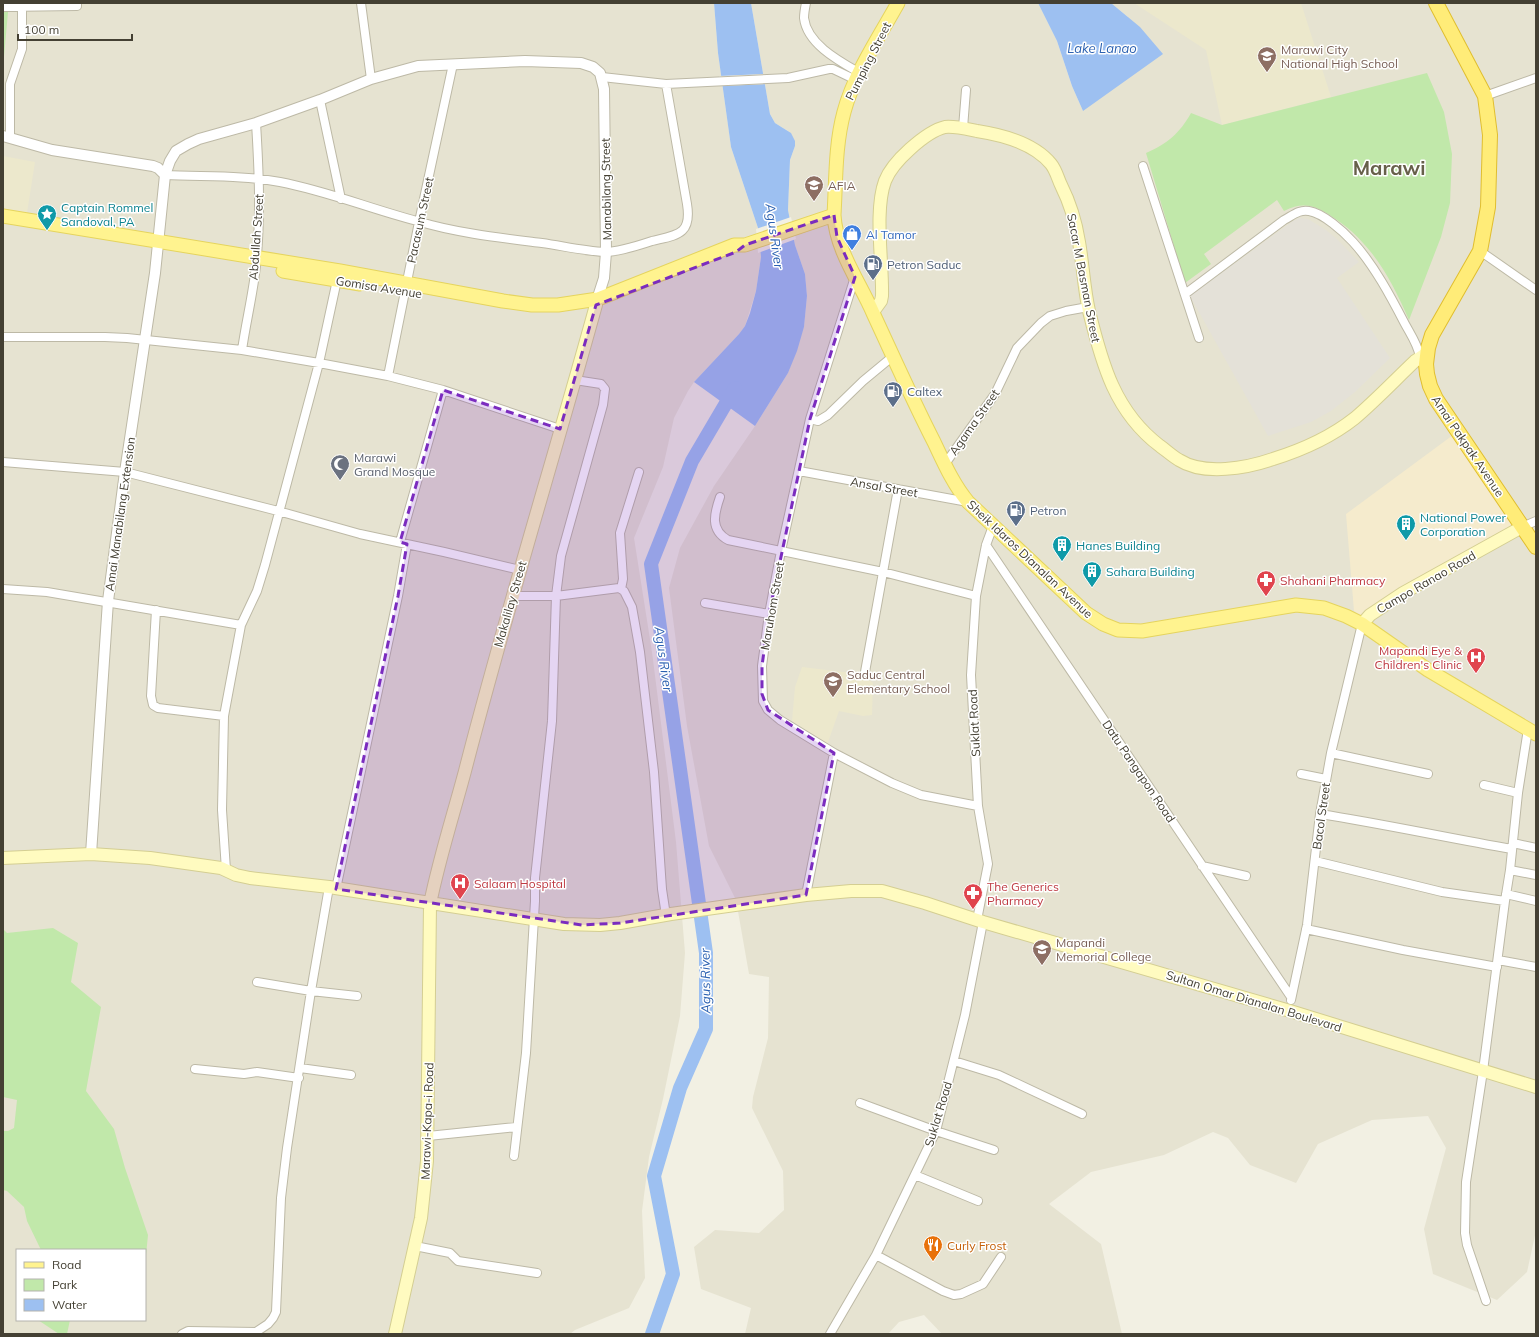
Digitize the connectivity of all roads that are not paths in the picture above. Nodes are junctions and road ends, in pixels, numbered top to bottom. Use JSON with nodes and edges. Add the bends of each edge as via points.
{"nodes":[{"id":1,"x":361,"y":3,"type":"edge"},
{"id":2,"x":806,"y":3,"type":"edge"},
{"id":3,"x":898,"y":3,"type":"edge"},
{"id":4,"x":1436,"y":3,"type":"edge"},
{"id":5,"x":77,"y":4,"type":"edge"},
{"id":6,"x":3,"y":7,"type":"edge"},
{"id":7,"x":22,"y":7,"type":"junction"},
{"id":8,"x":453,"y":64,"type":"junction"},
{"id":9,"x":601,"y":75,"type":"junction"},
{"id":10,"x":858,"y":76,"type":"junction"},
{"id":11,"x":1536,"y":78,"type":"edge"},
{"id":12,"x":371,"y":79,"type":"junction"},
{"id":13,"x":666,"y":84,"type":"junction"},
{"id":14,"x":966,"y":90,"type":"dead end"},
{"id":15,"x":1485,"y":96,"type":"junction"},
{"id":16,"x":320,"y":100,"type":"junction"},
{"id":17,"x":256,"y":123,"type":"junction"},
{"id":18,"x":963,"y":128,"type":"junction"},
{"id":19,"x":6,"y":136,"type":"edge"},
{"id":20,"x":1143,"y":166,"type":"dead end"},
{"id":21,"x":165,"y":175,"type":"junction"},
{"id":22,"x":259,"y":179,"type":"junction"},
{"id":23,"x":342,"y":199,"type":"junction"},
{"id":24,"x":834,"y":215,"type":"junction"},
{"id":25,"x":3,"y":216,"type":"edge"},
{"id":26,"x":419,"y":222,"type":"junction"},
{"id":27,"x":3,"y":225,"type":"edge"},
{"id":28,"x":158,"y":246,"type":"junction"},
{"id":29,"x":1480,"y":251,"type":"junction"},
{"id":30,"x":606,"y":252,"type":"junction"},
{"id":31,"x":256,"y":263,"type":"junction"},
{"id":32,"x":855,"y":277,"type":"junction"},
{"id":33,"x":337,"y":280,"type":"junction"},
{"id":34,"x":406,"y":286,"type":"junction"},
{"id":35,"x":1536,"y":290,"type":"edge"},
{"id":36,"x":1184,"y":294,"type":"junction"},
{"id":37,"x":597,"y":302,"type":"junction"},
{"id":38,"x":1088,"y":307,"type":"junction"},
{"id":39,"x":873,"y":312,"type":"junction"},
{"id":40,"x":3,"y":337,"type":"edge"},
{"id":41,"x":1199,"y":338,"type":"dead end"},
{"id":42,"x":145,"y":340,"type":"junction"},
{"id":43,"x":242,"y":350,"type":"junction"},
{"id":44,"x":1423,"y":355,"type":"junction"},
{"id":45,"x":892,"y":357,"type":"junction"},
{"id":46,"x":319,"y":363,"type":"junction"},
{"id":47,"x":388,"y":376,"type":"junction"},
{"id":48,"x":575,"y":380,"type":"junction"},
{"id":49,"x":443,"y":390,"type":"junction"},
{"id":50,"x":810,"y":419,"type":"junction"},
{"id":51,"x":560,"y":429,"type":"junction"},
{"id":52,"x":3,"y":462,"type":"edge"},
{"id":53,"x":945,"y":464,"type":"junction"},
{"id":54,"x":799,"y":471,"type":"junction"},
{"id":55,"x":125,"y":472,"type":"junction"},
{"id":56,"x":639,"y":472,"type":"dead end"},
{"id":57,"x":898,"y":489,"type":"junction"},
{"id":58,"x":720,"y":497,"type":"dead end"},
{"id":59,"x":968,"y":502,"type":"junction"},
{"id":60,"x":278,"y":512,"type":"junction"},
{"id":61,"x":1536,"y":521,"type":"edge"},
{"id":62,"x":993,"y":526,"type":"junction"},
{"id":63,"x":1522,"y":527,"type":"junction"},
{"id":64,"x":404,"y":543,"type":"junction"},
{"id":65,"x":986,"y":545,"type":"junction"},
{"id":66,"x":1536,"y":548,"type":"edge"},
{"id":67,"x":782,"y":551,"type":"junction"},
{"id":68,"x":520,"y":570,"type":"junction"},
{"id":69,"x":883,"y":572,"type":"junction"},
{"id":70,"x":3,"y":589,"type":"edge"},
{"id":71,"x":621,"y":589,"type":"junction"},
{"id":72,"x":512,"y":596,"type":"junction"},
{"id":73,"x":556,"y":596,"type":"junction"},
{"id":74,"x":976,"y":596,"type":"junction"},
{"id":75,"x":108,"y":601,"type":"junction"},
{"id":76,"x":705,"y":603,"type":"dead end"},
{"id":77,"x":156,"y":610,"type":"junction"},
{"id":78,"x":769,"y":614,"type":"junction"},
{"id":79,"x":1362,"y":624,"type":"junction"},
{"id":80,"x":241,"y":625,"type":"junction"},
{"id":81,"x":865,"y":672,"type":"dead end"},
{"id":82,"x":224,"y":716,"type":"junction"},
{"id":83,"x":1532,"y":731,"type":"edge"},
{"id":84,"x":834,"y":753,"type":"junction"},
{"id":85,"x":1331,"y":753,"type":"junction"},
{"id":86,"x":1301,"y":774,"type":"dead end"},
{"id":87,"x":1428,"y":774,"type":"dead end"},
{"id":88,"x":1326,"y":779,"type":"junction"},
{"id":89,"x":1484,"y":785,"type":"dead end"},
{"id":90,"x":1518,"y":793,"type":"junction"},
{"id":91,"x":978,"y":806,"type":"junction"},
{"id":92,"x":1320,"y":814,"type":"junction"},
{"id":93,"x":1513,"y":846,"type":"junction"},
{"id":94,"x":1536,"y":848,"type":"edge"},
{"id":95,"x":91,"y":854,"type":"junction"},
{"id":96,"x":3,"y":858,"type":"edge"},
{"id":97,"x":1315,"y":861,"type":"junction"},
{"id":98,"x":1202,"y":866,"type":"junction"},
{"id":99,"x":226,"y":870,"type":"junction"},
{"id":100,"x":1510,"y":870,"type":"junction"},
{"id":101,"x":1536,"y":875,"type":"edge"},
{"id":102,"x":1246,"y":876,"type":"dead end"},
{"id":103,"x":332,"y":888,"type":"junction"},
{"id":104,"x":806,"y":895,"type":"junction"},
{"id":105,"x":1505,"y":898,"type":"junction"},
{"id":106,"x":1536,"y":901,"type":"edge"},
{"id":107,"x":430,"y":904,"type":"junction"},
{"id":108,"x":668,"y":911,"type":"junction"},
{"id":109,"x":534,"y":919,"type":"junction"},
{"id":110,"x":980,"y":921,"type":"junction"},
{"id":111,"x":1306,"y":929,"type":"junction"},
{"id":112,"x":1498,"y":964,"type":"junction"},
{"id":113,"x":1536,"y":968,"type":"edge"},
{"id":114,"x":257,"y":982,"type":"dead end"},
{"id":115,"x":311,"y":991,"type":"junction"},
{"id":116,"x":357,"y":996,"type":"dead end"},
{"id":117,"x":1291,"y":998,"type":"junction"},
{"id":118,"x":1290,"y":1011,"type":"junction"},
{"id":119,"x":954,"y":1061,"type":"junction"},
{"id":120,"x":194,"y":1068,"type":"dead end"},
{"id":121,"x":300,"y":1068,"type":"junction"},
{"id":122,"x":1483,"y":1071,"type":"junction"},
{"id":123,"x":351,"y":1075,"type":"dead end"},
{"id":124,"x":299,"y":1078,"type":"junction"},
{"id":125,"x":1536,"y":1087,"type":"edge"},
{"id":126,"x":860,"y":1103,"type":"dead end"},
{"id":127,"x":1082,"y":1114,"type":"dead end"},
{"id":128,"x":516,"y":1127,"type":"junction"},
{"id":129,"x":936,"y":1131,"type":"junction"},
{"id":130,"x":428,"y":1136,"type":"junction"},
{"id":131,"x":994,"y":1150,"type":"dead end"},
{"id":132,"x":514,"y":1156,"type":"dead end"},
{"id":133,"x":915,"y":1175,"type":"junction"},
{"id":134,"x":978,"y":1201,"type":"dead end"},
{"id":135,"x":415,"y":1246,"type":"junction"},
{"id":136,"x":876,"y":1255,"type":"junction"},
{"id":137,"x":1001,"y":1257,"type":"dead end"},
{"id":138,"x":537,"y":1273,"type":"dead end"},
{"id":139,"x":1486,"y":1301,"type":"dead end"},
{"id":140,"x":182,"y":1334,"type":"edge"},
{"id":141,"x":395,"y":1334,"type":"edge"},
{"id":142,"x":830,"y":1334,"type":"edge"}],
"edges":[{"from":1,"to":12,"type":"street"},
{"from":2,"to":10,"type":"street","via":[[804,17],[812,39]]},
{"from":3,"to":10,"type":"main road","name":"Pumping Street"},
{"from":4,"to":15,"type":"highway","name":"Amai Pakpak Avenue"},
{"from":5,"to":7,"type":"street"},
{"from":6,"to":7,"type":"street"},
{"from":7,"to":19,"type":"street","via":[[22,49],[10,84]]},
{"from":8,"to":9,"type":"street","name":"Amai Manabilang Extension","via":[[574,62],[588,64]]},
{"from":8,"to":12,"type":"street","name":"Amai Manabilang Extension","via":[[418,66]]},
{"from":8,"to":26,"type":"street","name":"Pacasum Street"},
{"from":9,"to":13,"type":"street"},
{"from":9,"to":30,"type":"street","name":"Manabilang Street","via":[[604,89]]},
{"from":10,"to":13,"type":"street","via":[[829,69],[788,78]]},
{"from":10,"to":24,"type":"main road","name":"Pumping Street","via":[[848,97],[841,125]]},
{"from":11,"to":15,"type":"street"},
{"from":12,"to":16,"type":"street","name":"Amai Manabilang Extension"},
{"from":13,"to":30,"type":"street","via":[[689,215],[688,224],[684,230],[667,237]]},
{"from":14,"to":18,"type":"street"},
{"from":15,"to":29,"type":"highway","name":"Amai Pakpak Avenue","via":[[1490,135],[1488,207]]},
{"from":16,"to":17,"type":"street","name":"Amai Manabilang Extension"},
{"from":16,"to":23,"type":"street"},
{"from":17,"to":21,"type":"street","name":"Amai Manabilang Extension","via":[[188,144],[170,160]]},
{"from":17,"to":22,"type":"street","name":"Abdullah Street"},
{"from":18,"to":38,"type":"main road","name":"Sacar M Basman Street","via":[[989,132],[1020,142],[1038,152],[1051,164],[1068,199],[1074,221]]},
{"from":18,"to":39,"type":"main road","name":"Sacar M Basman Street","via":[[946,127],[921,139],[903,155],[888,175],[881,197],[882,296]]},
{"from":19,"to":21,"type":"street","via":[[52,150],[153,166]]},
{"from":20,"to":36,"type":"street"},
{"from":21,"to":22,"type":"street"},
{"from":21,"to":28,"type":"street","name":"Amai Manabilang Extension"},
{"from":22,"to":23,"type":"street"},
{"from":22,"to":31,"type":"street","name":"Abdullah Street"},
{"from":23,"to":26,"type":"street"},
{"from":24,"to":32,"type":"main road","name":"Sheik Idaros Dianalan Avenue","via":[[837,237]]},
{"from":24,"to":37,"type":"main road","name":"Gomisa Avenue","via":[[748,244],[736,252]]},
{"from":25,"to":28,"type":"main road","name":"Gomisa Avenue"},
{"from":26,"to":30,"type":"street"},
{"from":26,"to":34,"type":"street","name":"Pacasum Street"},
{"from":27,"to":28,"type":"main road","name":"Gomisa Avenue"},
{"from":28,"to":31,"type":"main road","name":"Gomisa Avenue"},
{"from":28,"to":42,"type":"street","name":"Amai Manabilang Extension"},
{"from":29,"to":35,"type":"street"},
{"from":29,"to":44,"type":"highway","name":"Amai Pakpak Avenue"},
{"from":30,"to":37,"type":"street","name":"Manabilang Street","via":[[604,278]]},
{"from":31,"to":33,"type":"main road","name":"Gomisa Avenue"},
{"from":31,"to":34,"type":"main road","name":"Gomisa Avenue"},
{"from":31,"to":43,"type":"street","name":"Abdullah Street"},
{"from":32,"to":39,"type":"main road","name":"Sheik Idaros Dianalan Avenue"},
{"from":32,"to":50,"type":"street","name":"Maruhom Street"},
{"from":33,"to":34,"type":"main road","name":"Gomisa Avenue"},
{"from":33,"to":46,"type":"street"},
{"from":34,"to":37,"type":"main road","name":"Gomisa Avenue","via":[[503,307],[532,310],[559,311]]},
{"from":34,"to":47,"type":"street","name":"Pacasum Street"},
{"from":36,"to":41,"type":"street"},
{"from":36,"to":44,"type":"street","via":[[1284,220],[1299,211],[1310,211],[1340,230],[1361,252],[1393,301]]},
{"from":37,"to":48,"type":"main road","name":"Makalilay Street"},
{"from":38,"to":44,"type":"main road","name":"Sacar M Basman Street","via":[[1100,356],[1119,400],[1134,421],[1147,436],[1180,461],[1204,469],[1262,463],[1310,446],[1354,418]]},
{"from":38,"to":53,"type":"street","name":"Agama Street","via":[[1050,316],[1017,348],[995,394]]},
{"from":39,"to":45,"type":"main road","name":"Sheik Idaros Dianalan Avenue"},
{"from":40,"to":42,"type":"street","via":[[105,337]]},
{"from":42,"to":43,"type":"street"},
{"from":42,"to":55,"type":"street","name":"Amai Manabilang Extension"},
{"from":43,"to":46,"type":"street"},
{"from":44,"to":63,"type":"highway","name":"Amai Pakpak Avenue","via":[[1432,393]]},
{"from":45,"to":50,"type":"street","via":[[828,415],[818,421]]},
{"from":45,"to":53,"type":"main road","name":"Sheik Idaros Dianalan Avenue"},
{"from":46,"to":47,"type":"street"},
{"from":46,"to":60,"type":"street"},
{"from":47,"to":49,"type":"street"},
{"from":48,"to":51,"type":"main road","name":"Makalilay Street"},
{"from":48,"to":73,"type":"street","via":[[601,384],[604,392],[599,422],[561,556]]},
{"from":49,"to":51,"type":"street"},
{"from":49,"to":64,"type":"street"},
{"from":50,"to":54,"type":"street","name":"Maruhom Street"},
{"from":51,"to":68,"type":"main road","name":"Makalilay Street"},
{"from":52,"to":55,"type":"street"},
{"from":53,"to":59,"type":"main road","name":"Sheik Idaros Dianalan Avenue"},
{"from":54,"to":57,"type":"street","name":"Ansal Street"},
{"from":54,"to":67,"type":"street","name":"Maruhom Street"},
{"from":55,"to":60,"type":"street"},
{"from":55,"to":75,"type":"street","name":"Amai Manabilang Extension"},
{"from":56,"to":71,"type":"street","via":[[620,533],[623,579]]},
{"from":57,"to":59,"type":"street","name":"Ansal Street"},
{"from":57,"to":69,"type":"street"},
{"from":58,"to":67,"type":"street","via":[[715,524],[721,536],[728,540]]},
{"from":59,"to":62,"type":"main road","name":"Sheik Idaros Dianalan Avenue"},
{"from":60,"to":64,"type":"street"},
{"from":60,"to":80,"type":"street","via":[[257,592]]},
{"from":61,"to":63,"type":"street","name":"Campo Ranao Road"},
{"from":62,"to":65,"type":"street","name":"Suklat Road"},
{"from":62,"to":79,"type":"main road","name":"Sheik Idaros Dianalan Avenue","via":[[1086,613],[1118,630],[1142,631],[1296,605],[1324,608]]},
{"from":63,"to":66,"type":"highway","name":"Amai Pakpak Avenue"},
{"from":63,"to":79,"type":"main road","name":"Campo Ranao Road","via":[[1403,593],[1370,615]]},
{"from":64,"to":68,"type":"street"},
{"from":64,"to":103,"type":"street","via":[[398,596]]},
{"from":65,"to":74,"type":"street","name":"Suklat Road"},
{"from":65,"to":98,"type":"street","name":"Datu Pangapon Road"},
{"from":67,"to":69,"type":"street"},
{"from":67,"to":78,"type":"street","name":"Maruhom Street"},
{"from":68,"to":72,"type":"main road","name":"Makalilay Street"},
{"from":69,"to":74,"type":"street"},
{"from":69,"to":81,"type":"street"},
{"from":70,"to":75,"type":"street","via":[[47,592]]},
{"from":71,"to":73,"type":"street"},
{"from":71,"to":108,"type":"street","via":[[632,607],[640,652],[654,772],[662,889]]},
{"from":72,"to":73,"type":"street"},
{"from":72,"to":107,"type":"main road","name":"Makalilay Street","via":[[438,865]]},
{"from":73,"to":109,"type":"street","via":[[552,721],[535,878]]},
{"from":74,"to":91,"type":"street","name":"Suklat Road","via":[[971,675]]},
{"from":75,"to":77,"type":"street"},
{"from":75,"to":95,"type":"street","name":"Amai Manabilang Extension"},
{"from":76,"to":78,"type":"street"},
{"from":77,"to":80,"type":"street"},
{"from":77,"to":82,"type":"street","via":[[150,696],[153,705],[158,708]]},
{"from":78,"to":84,"type":"street","name":"Maruhom Street","via":[[762,666],[762,694],[766,706],[780,720]]},
{"from":79,"to":83,"type":"main road","name":"Sheik Idaros Dianalan Avenue","via":[[1428,670]]},
{"from":79,"to":85,"type":"street","name":"Bacol Street"},
{"from":80,"to":82,"type":"street"},
{"from":82,"to":99,"type":"street","via":[[222,810]]},
{"from":83,"to":90,"type":"street"},
{"from":84,"to":91,"type":"street","name":"Maruhom Street","via":[[921,795]]},
{"from":84,"to":104,"type":"street"},
{"from":85,"to":87,"type":"street"},
{"from":85,"to":88,"type":"street","name":"Bacol Street"},
{"from":86,"to":88,"type":"street"},
{"from":88,"to":92,"type":"street","name":"Bacol Street"},
{"from":89,"to":90,"type":"street"},
{"from":90,"to":93,"type":"street"},
{"from":91,"to":110,"type":"street","name":"Suklat Road","via":[[988,864]]},
{"from":92,"to":93,"type":"street","via":[[1386,824],[1454,839]]},
{"from":92,"to":97,"type":"street","name":"Bacol Street"},
{"from":93,"to":94,"type":"street"},
{"from":93,"to":100,"type":"street"},
{"from":95,"to":96,"type":"main road","name":"Sultan Omar Dianalan Boulevard"},
{"from":95,"to":99,"type":"main road","name":"Sultan Omar Dianalan Boulevard","via":[[150,858]]},
{"from":97,"to":105,"type":"street","via":[[1436,890]]},
{"from":97,"to":111,"type":"street","name":"Bacol Street"},
{"from":98,"to":102,"type":"street"},
{"from":98,"to":117,"type":"street","name":"Datu Pangapon Road"},
{"from":99,"to":103,"type":"main road","name":"Sultan Omar Dianalan Boulevard","via":[[241,876]]},
{"from":100,"to":101,"type":"street"},
{"from":100,"to":105,"type":"street"},
{"from":103,"to":107,"type":"main road","name":"Sultan Omar Dianalan Boulevard"},
{"from":103,"to":115,"type":"street"},
{"from":104,"to":108,"type":"main road","name":"Sultan Omar Dianalan Boulevard"},
{"from":104,"to":110,"type":"main road","name":"Sultan Omar Dianalan Boulevard","via":[[882,891]]},
{"from":105,"to":106,"type":"street"},
{"from":105,"to":112,"type":"street"},
{"from":107,"to":109,"type":"main road","name":"Sultan Omar Dianalan Boulevard"},
{"from":107,"to":130,"type":"main road","name":"Marawi-Kapa-i Road"},
{"from":108,"to":109,"type":"main road","name":"Sultan Omar Dianalan Boulevard","via":[[620,923],[600,925],[564,924]]},
{"from":109,"to":128,"type":"street","via":[[526,1053]]},
{"from":110,"to":118,"type":"main road","name":"Sultan Omar Dianalan Boulevard"},
{"from":110,"to":119,"type":"street","name":"Suklat Road","via":[[965,1015]]},
{"from":111,"to":112,"type":"street","via":[[1403,950]]},
{"from":111,"to":117,"type":"street","name":"Bacol Street"},
{"from":112,"to":113,"type":"street"},
{"from":112,"to":122,"type":"street"},
{"from":114,"to":115,"type":"street"},
{"from":115,"to":116,"type":"street"},
{"from":115,"to":121,"type":"street"},
{"from":117,"to":118,"type":"street","name":"Bacol Street"},
{"from":118,"to":122,"type":"main road","name":"Sultan Omar Dianalan Boulevard"},
{"from":119,"to":127,"type":"street","via":[[999,1075]]},
{"from":119,"to":129,"type":"street","name":"Suklat Road"},
{"from":120,"to":124,"type":"street"},
{"from":121,"to":123,"type":"street"},
{"from":121,"to":124,"type":"street"},
{"from":122,"to":125,"type":"main road","name":"Sultan Omar Dianalan Boulevard"},
{"from":122,"to":139,"type":"street","via":[[1466,1182],[1464,1214],[1467,1245]]},
{"from":124,"to":140,"type":"street","via":[[281,1198],[277,1305],[273,1318],[256,1332],[188,1331]]},
{"from":126,"to":129,"type":"street"},
{"from":128,"to":130,"type":"street"},
{"from":128,"to":132,"type":"street"},
{"from":129,"to":131,"type":"street"},
{"from":129,"to":133,"type":"street","name":"Suklat Road"},
{"from":130,"to":135,"type":"main road","name":"Marawi-Kapa-i Road","via":[[425,1190]]},
{"from":133,"to":134,"type":"street"},
{"from":133,"to":136,"type":"street","name":"Suklat Road"},
{"from":135,"to":138,"type":"street","via":[[450,1253],[458,1261]]},
{"from":135,"to":141,"type":"main road","name":"Marawi-Kapa-i Road"},
{"from":136,"to":137,"type":"street","via":[[954,1295],[983,1284]]},
{"from":136,"to":142,"type":"street","name":"Suklat Road"}]}
